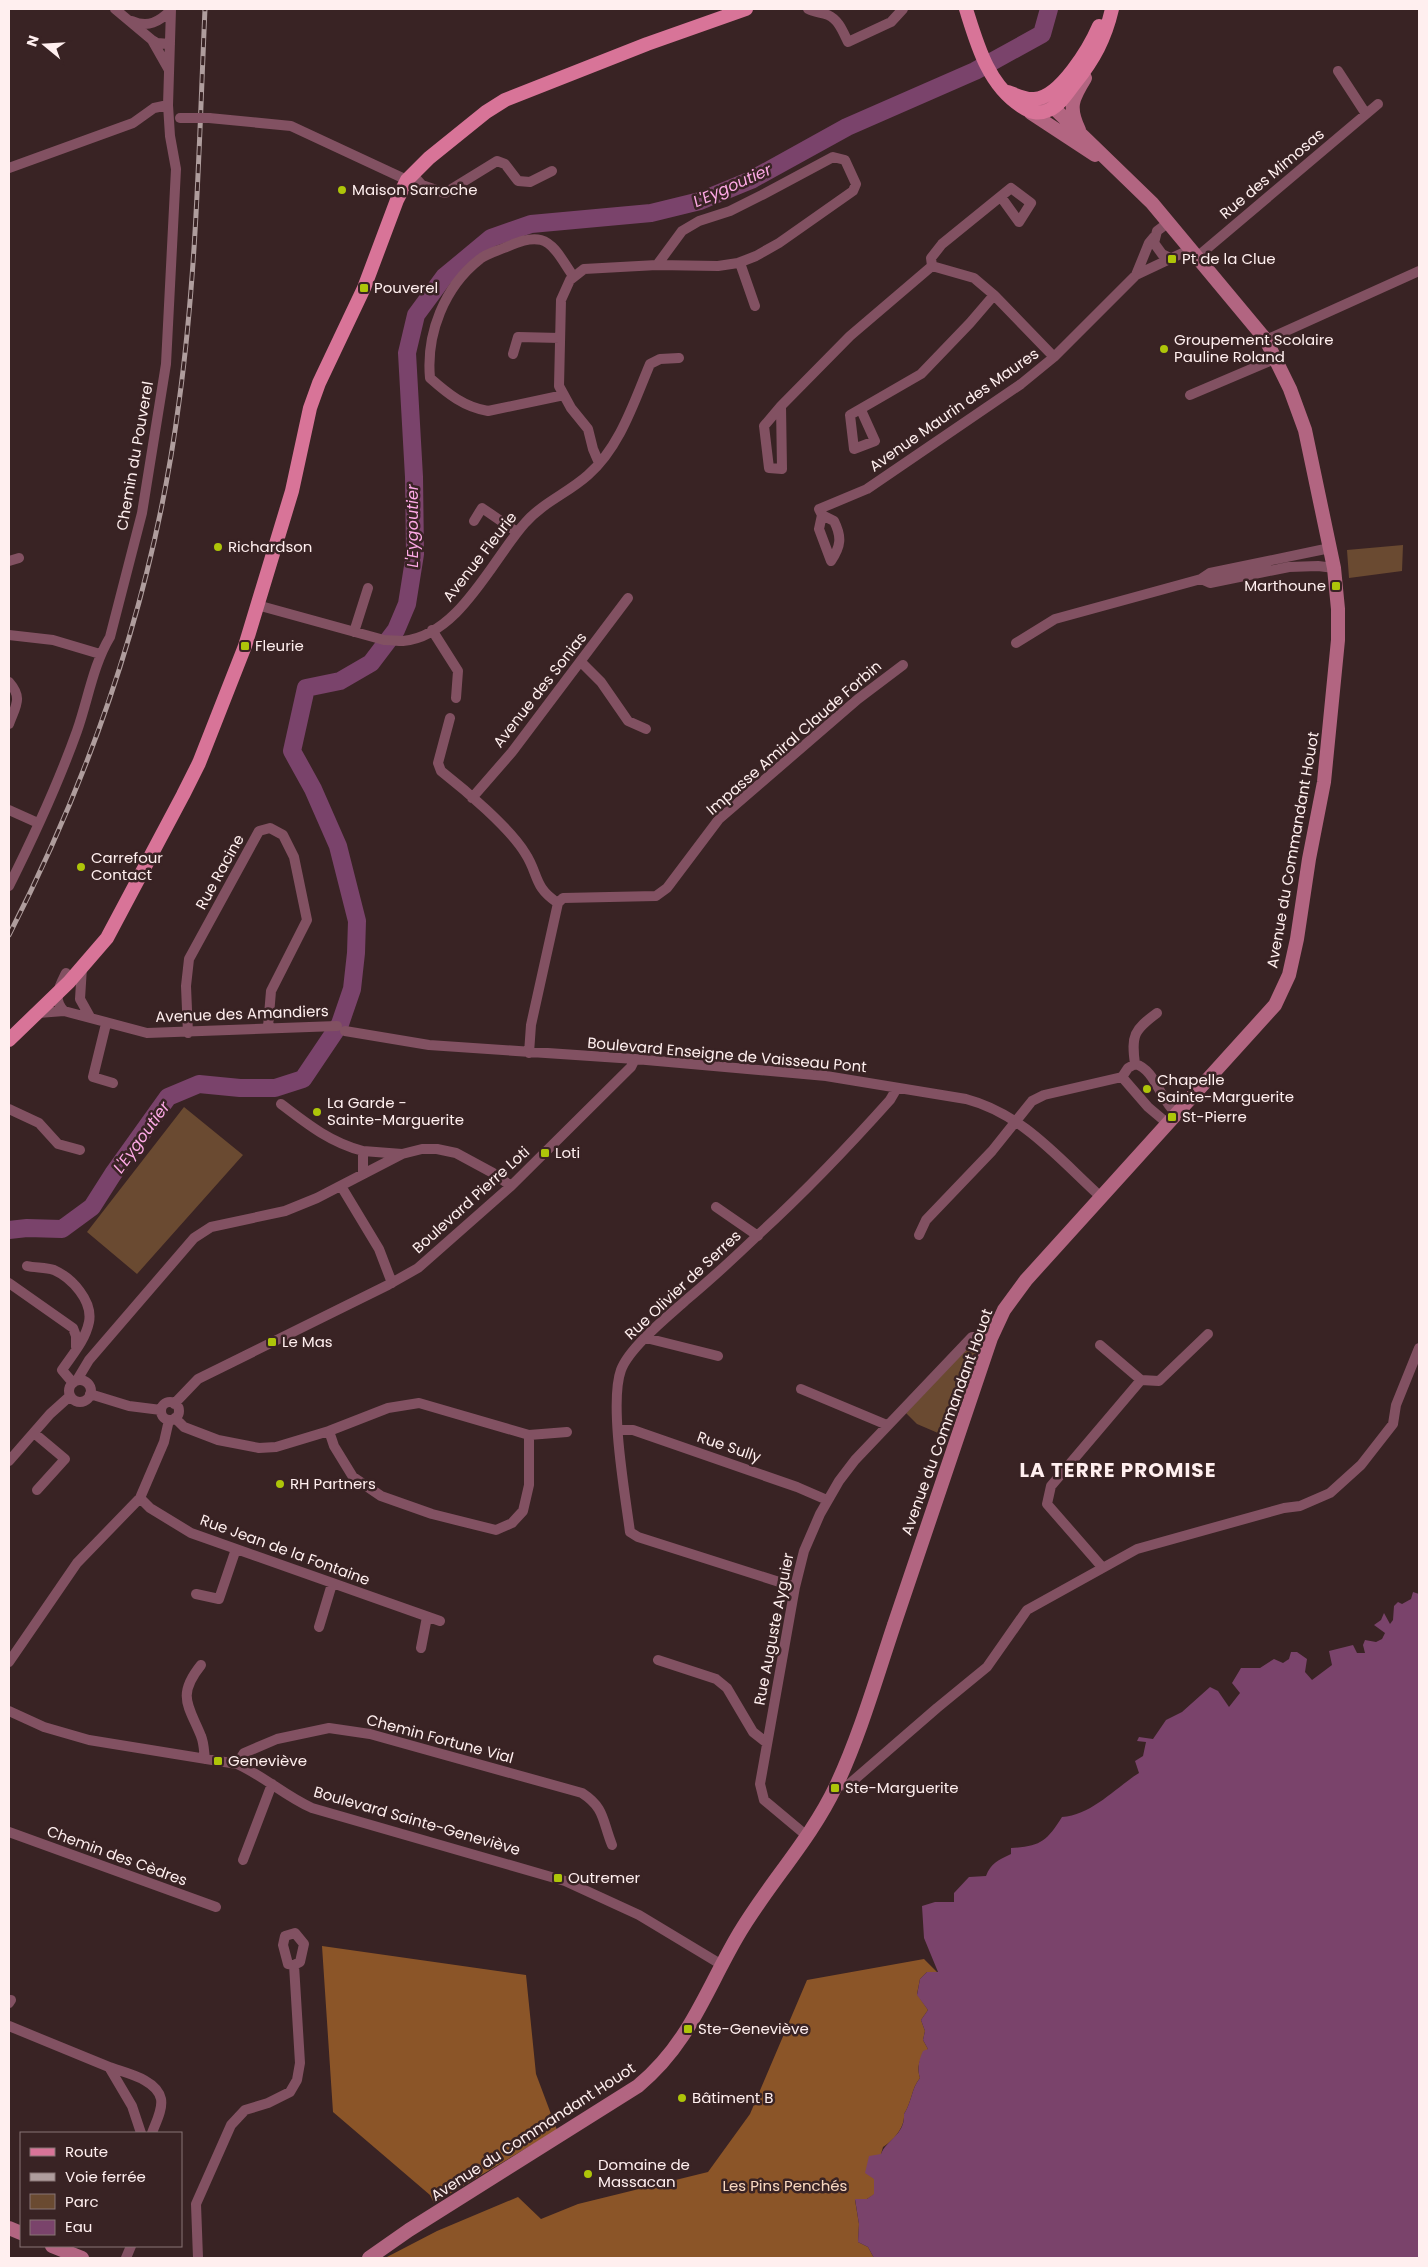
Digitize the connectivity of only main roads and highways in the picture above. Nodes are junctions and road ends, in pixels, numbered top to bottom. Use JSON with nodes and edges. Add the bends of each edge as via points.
{"nodes":[{"id":1,"x":746,"y":9,"type":"edge"},
{"id":2,"x":966,"y":9,"type":"edge"},
{"id":3,"x":1106,"y":9,"type":"edge"},
{"id":4,"x":1112,"y":9,"type":"edge"},
{"id":5,"x":1098,"y":52,"type":"junction"},
{"id":6,"x":1058,"y":87,"type":"junction"},
{"id":7,"x":1033,"y":106,"type":"junction"},
{"id":8,"x":1050,"y":108,"type":"junction"},
{"id":9,"x":1056,"y":130,"type":"junction"},
{"id":10,"x":1080,"y":133,"type":"junction"},
{"id":11,"x":1111,"y":165,"type":"junction"},
{"id":12,"x":148,"y":858,"type":"junction"},
{"id":13,"x":64,"y":985,"type":"junction"},
{"id":14,"x":9,"y":1027,"type":"edge"},
{"id":15,"x":9,"y":1040,"type":"edge"},
{"id":16,"x":54,"y":2247,"type":"edge"},
{"id":17,"x":82,"y":2258,"type":"edge"},
{"id":18,"x":369,"y":2258,"type":"edge"}],
"edges":[{"from":1,"to":12,"type":"main road","via":[[505,100],[486,112],[410,178],[394,206],[364,288],[310,408],[292,491],[245,646],[198,763]]},
{"from":2,"to":7,"type":"main road","via":[[983,57],[997,84],[1014,102]]},
{"from":3,"to":6,"type":"main road","via":[[1088,48]]},
{"from":4,"to":5,"type":"main road"},
{"from":5,"to":8,"type":"main road","via":[[1064,98]]},
{"from":5,"to":10,"type":"main road","via":[[1073,100],[1074,120]]},
{"from":6,"to":7,"type":"main road"},
{"from":6,"to":8,"type":"main road"},
{"from":7,"to":8,"type":"main road"},
{"from":7,"to":9,"type":"main road","name":"Avenue du Commandant Houot"},
{"from":8,"to":9,"type":"main road","via":[[1050,123]]},
{"from":8,"to":10,"type":"main road","name":"Avenue du Commandant Houot"},
{"from":9,"to":11,"type":"main road","name":"Avenue du Commandant Houot"},
{"from":10,"to":11,"type":"main road","name":"Avenue du Commandant Houot"},
{"from":11,"to":18,"type":"main road","name":"Avenue du Commandant Houot","via":[[1169,222],[1266,340],[1305,430],[1334,568],[1338,640],[1324,782],[1289,975],[1275,1005],[1026,1280],[1004,1310],[991,1338],[837,1784],[807,1836],[758,1904],[688,2030],[659,2069],[638,2086]]},
{"from":12,"to":13,"type":"main road"},
{"from":12,"to":13,"type":"main road","via":[[107,938]]},
{"from":13,"to":14,"type":"main road"},
{"from":13,"to":15,"type":"main road"},
{"from":16,"to":17,"type":"main road"}]}
